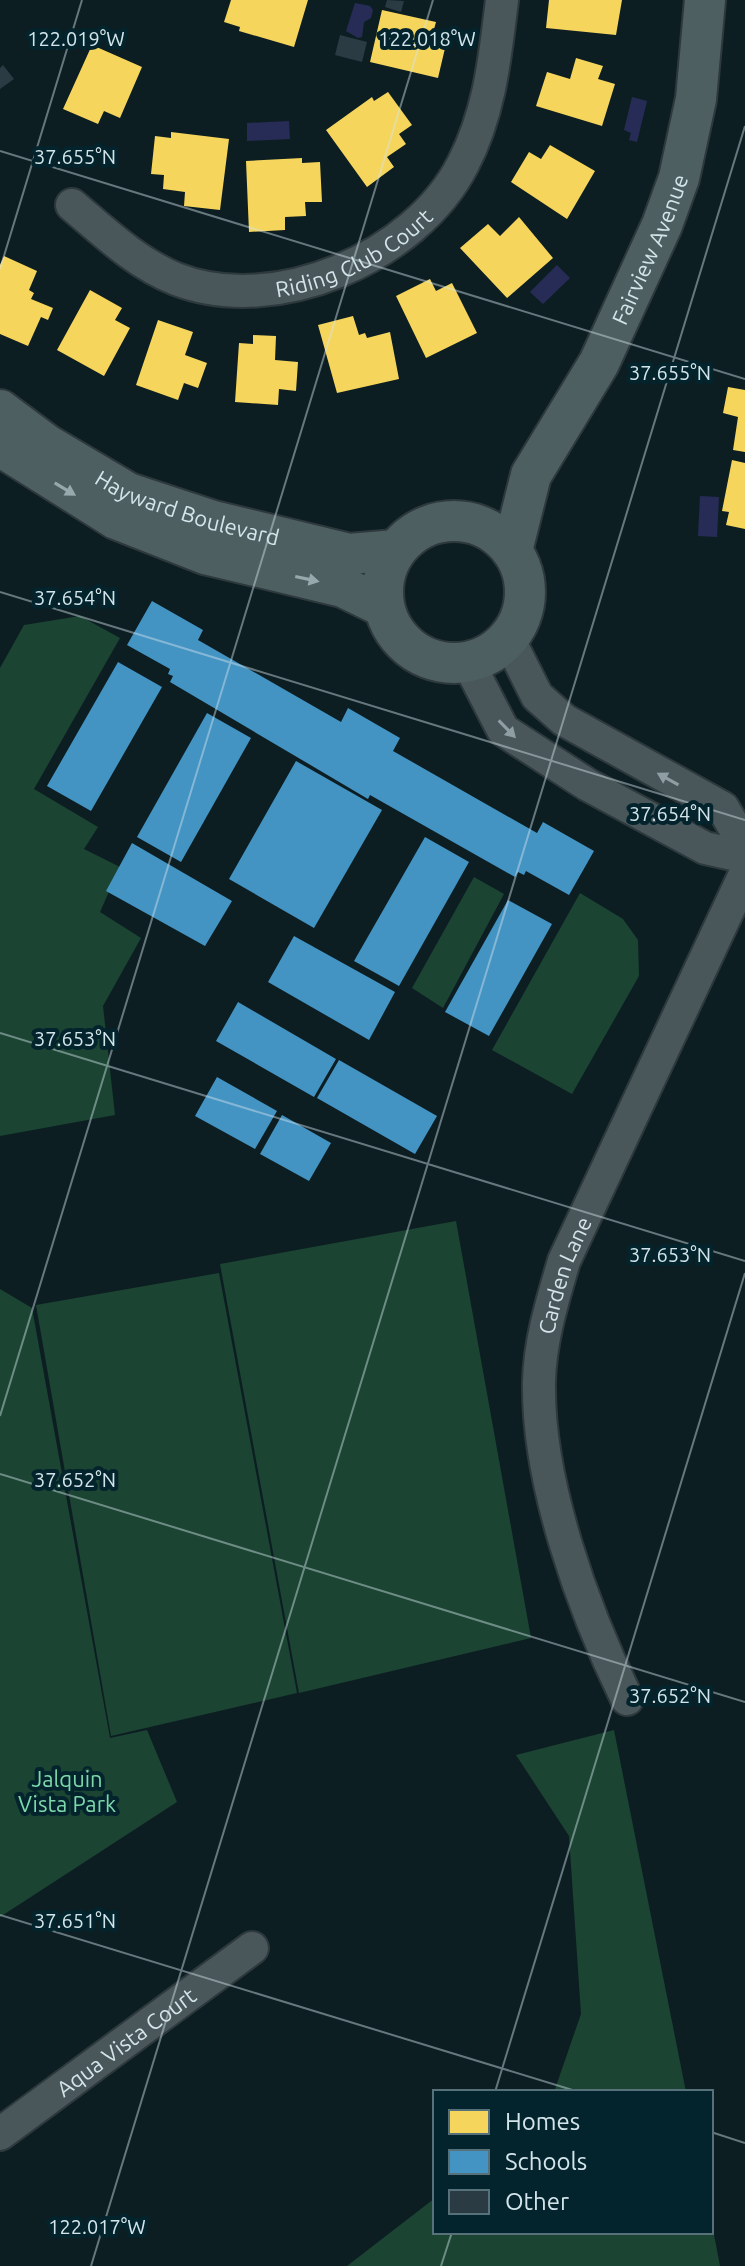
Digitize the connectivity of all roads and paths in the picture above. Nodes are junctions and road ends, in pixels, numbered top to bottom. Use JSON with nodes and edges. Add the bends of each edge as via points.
{"nodes":[{"id":1,"x":502,"y":0,"type":"edge"},
{"id":2,"x":705,"y":0,"type":"edge"},
{"id":3,"x":72,"y":205,"type":"dead end"},
{"id":4,"x":0,"y":410,"type":"edge"},
{"id":5,"x":0,"y":446,"type":"edge"},
{"id":6,"x":531,"y":475,"type":"junction"},
{"id":7,"x":468,"y":522,"type":"junction"},
{"id":8,"x":396,"y":550,"type":"junction"},
{"id":9,"x":512,"y":551,"type":"junction"},
{"id":10,"x":384,"y":607,"type":"junction"},
{"id":11,"x":508,"y":638,"type":"junction"},
{"id":12,"x":468,"y":662,"type":"junction"},
{"id":13,"x":745,"y":846,"type":"edge"},
{"id":14,"x":745,"y":857,"type":"edge"},
{"id":15,"x":745,"y":874,"type":"edge"},
{"id":16,"x":627,"y":1699,"type":"dead end"},
{"id":17,"x":252,"y":1948,"type":"dead end"},
{"id":18,"x":0,"y":2134,"type":"edge"}],
"edges":[{"from":1,"to":3,"type":"street","name":"Riding Club Court","via":[[493,81],[462,166],[430,212],[384,249],[331,275],[285,287],[235,290],[177,279],[128,252]]},
{"from":2,"to":6,"type":"main road","name":"Fairview Avenue","via":[[689,144],[666,213],[599,363]]},
{"from":4,"to":8,"type":"main road","name":"Hayward Boulevard","via":[[128,493],[213,521],[349,554]]},
{"from":5,"to":10,"type":"main road","name":"Hayward Boulevard","one_way":true,"via":[[116,519],[205,554],[343,587]]},
{"from":6,"to":7,"type":"main road","name":"Fairview Avenue"},
{"from":6,"to":9,"type":"main road","name":"Fairview Avenue"},
{"from":7,"to":8,"type":"main road","via":[[428,525]]},
{"from":7,"to":9,"type":"main road","via":[[485,528]]},
{"from":8,"to":10,"type":"main road","via":[[386,567]]},
{"from":9,"to":11,"type":"main road","via":[[525,595]]},
{"from":10,"to":12,"type":"main road","via":[[406,645],[425,657]]},
{"from":11,"to":12,"type":"main road"},
{"from":13,"to":11,"type":"street","one_way":true,"via":[[723,808],[564,720],[537,696]]},
{"from":12,"to":14,"type":"street","one_way":true,"via":[[503,730],[588,785],[689,840]]},
{"from":15,"to":16,"type":"street","name":"Carden Lane","via":[[564,1261],[548,1318],[539,1381],[547,1459],[565,1543]]},
{"from":17,"to":18,"type":"street","name":"Aqua Vista Court"}]}
